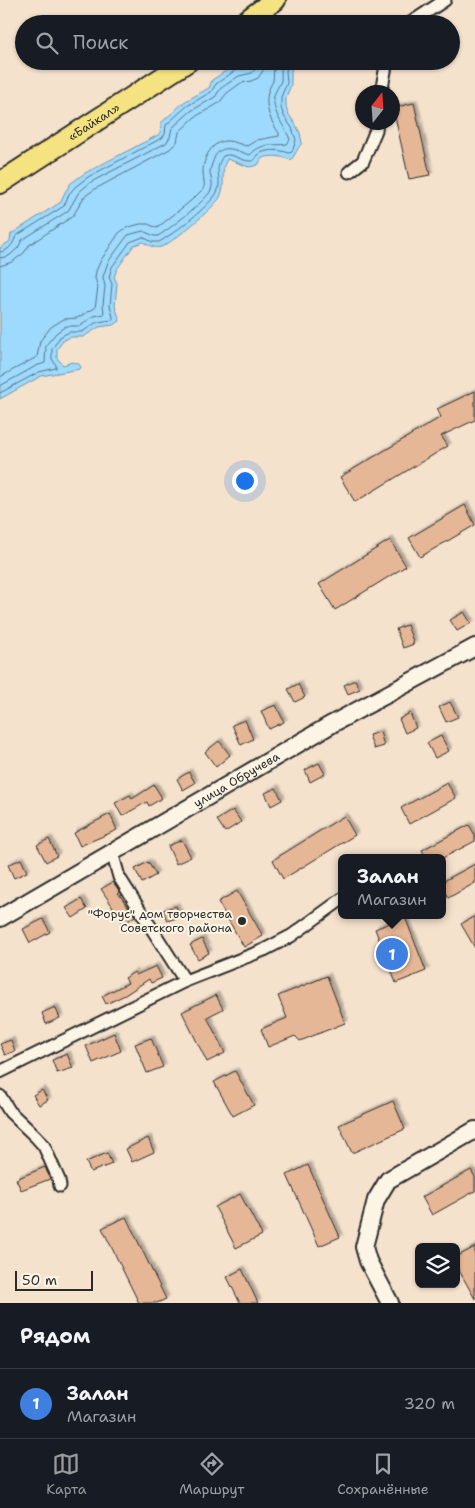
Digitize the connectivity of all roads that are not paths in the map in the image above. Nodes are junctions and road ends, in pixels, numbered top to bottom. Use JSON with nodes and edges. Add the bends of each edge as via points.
{"nodes":[{"id":1,"x":275,"y":0,"type":"edge"},
{"id":2,"x":445,"y":0,"type":"edge"},
{"id":3,"x":254,"y":15,"type":"edge"},
{"id":4,"x":422,"y":15,"type":"edge"},
{"id":5,"x":174,"y":70,"type":"edge"},
{"id":6,"x":385,"y":70,"type":"edge"},
{"id":7,"x":382,"y":85,"type":"edge"},
{"id":8,"x":376,"y":130,"type":"edge"},
{"id":9,"x":349,"y":172,"type":"dead end"},
{"id":10,"x":0,"y":183,"type":"edge"},
{"id":11,"x":475,"y":648,"type":"edge"},
{"id":12,"x":112,"y":852,"type":"junction"},
{"id":13,"x":338,"y":902,"type":"edge"},
{"id":14,"x":0,"y":918,"type":"edge"},
{"id":15,"x":185,"y":981,"type":"junction"},
{"id":16,"x":0,"y":1072,"type":"edge"},
{"id":17,"x":0,"y":1096,"type":"edge"},
{"id":18,"x":475,"y":1130,"type":"edge"},
{"id":19,"x":60,"y":1186,"type":"dead end"},
{"id":20,"x":390,"y":1303,"type":"edge"}],
"edges":[{"from":1,"to":3,"type":"highway"},
{"from":2,"to":4,"type":"street"},
{"from":5,"to":10,"type":"highway","name":"«Байкал»"},
{"from":6,"to":7,"type":"street"},
{"from":8,"to":9,"type":"street","via":[[363,161]]},
{"from":11,"to":12,"type":"street","name":"улица Обручева","via":[[332,724]]},
{"from":12,"to":14,"type":"street","name":"улица Обручева"},
{"from":12,"to":15,"type":"street","via":[[119,877]]},
{"from":13,"to":15,"type":"street","via":[[264,950]]},
{"from":15,"to":16,"type":"street"},
{"from":17,"to":19,"type":"street","via":[[10,1112],[44,1146]]},
{"from":18,"to":20,"type":"street","via":[[388,1180],[376,1200],[364,1247]]}]}
